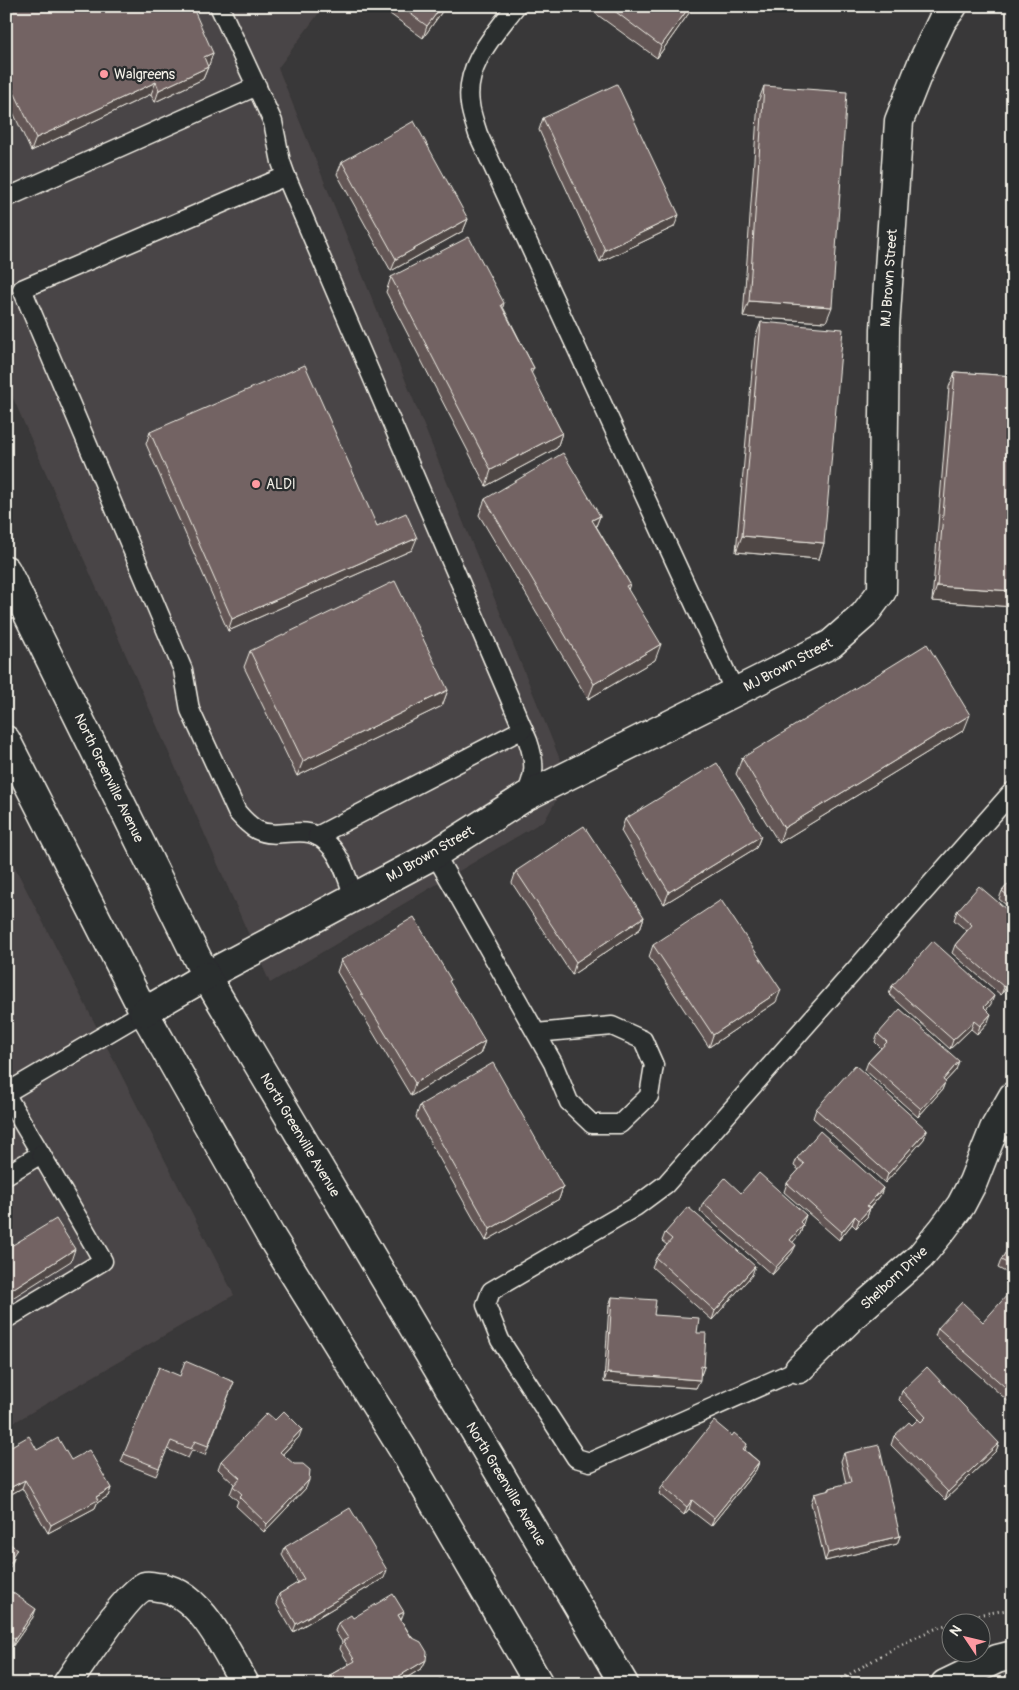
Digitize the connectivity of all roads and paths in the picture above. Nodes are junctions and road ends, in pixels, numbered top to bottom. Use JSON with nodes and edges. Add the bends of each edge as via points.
{"nodes":[{"id":1,"x":219,"y":6,"type":"edge"},
{"id":2,"x":516,"y":6,"type":"edge"},
{"id":3,"x":953,"y":6,"type":"edge"},
{"id":4,"x":257,"y":86,"type":"junction"},
{"id":5,"x":286,"y":176,"type":"junction"},
{"id":6,"x":6,"y":198,"type":"edge"},
{"id":7,"x":6,"y":570,"type":"edge"},
{"id":8,"x":736,"y":692,"type":"junction"},
{"id":9,"x":523,"y":729,"type":"junction"},
{"id":10,"x":6,"y":740,"type":"edge"},
{"id":11,"x":1013,"y":791,"type":"edge"},
{"id":12,"x":525,"y":798,"type":"junction"},
{"id":13,"x":317,"y":836,"type":"junction"},
{"id":14,"x":435,"y":854,"type":"junction"},
{"id":15,"x":354,"y":897,"type":"junction"},
{"id":16,"x":206,"y":976,"type":"junction"},
{"id":17,"x":144,"y":1012,"type":"junction"},
{"id":18,"x":536,"y":1033,"type":"junction"},
{"id":19,"x":6,"y":1094,"type":"edge"},
{"id":20,"x":1013,"y":1096,"type":"edge"},
{"id":21,"x":40,"y":1154,"type":"junction"},
{"id":22,"x":6,"y":1175,"type":"edge"},
{"id":23,"x":6,"y":1319,"type":"edge"},
{"id":24,"x":799,"y":1369,"type":"joint"},
{"id":25,"x":1013,"y":1609,"type":"edge"},
{"id":26,"x":992,"y":1612,"type":"edge"},
{"id":27,"x":942,"y":1626,"type":"edge"},
{"id":28,"x":1013,"y":1655,"type":"edge"},
{"id":29,"x":946,"y":1683,"type":"edge"},
{"id":30,"x":67,"y":1684,"type":"edge"},
{"id":31,"x":245,"y":1684,"type":"edge"},
{"id":32,"x":539,"y":1684,"type":"edge"},
{"id":33,"x":624,"y":1684,"type":"edge"},
{"id":34,"x":834,"y":1684,"type":"edge"}],
"edges":[{"from":1,"to":4,"type":"lane"},
{"from":2,"to":8,"type":"lane","via":[[482,52],[472,74],[470,103],[478,134]]},
{"from":3,"to":8,"type":"main road","name":"MJ Brown Street","via":[[922,63],[899,121],[885,329],[882,591],[864,615],[831,644]]},
{"from":4,"to":5,"type":"lane","via":[[273,122],[280,162]]},
{"from":4,"to":6,"type":"lane"},
{"from":5,"to":9,"type":"lane"},
{"from":5,"to":13,"type":"lane","via":[[22,288],[183,670],[190,710],[237,812],[258,830],[272,834],[298,831]]},
{"from":7,"to":16,"type":"main road","name":"North Greenville Avenue"},
{"from":8,"to":12,"type":"main road","name":"MJ Brown Street"},
{"from":9,"to":12,"type":"lane","via":[[534,759],[533,779]]},
{"from":9,"to":13,"type":"lane"},
{"from":10,"to":17,"type":"main road"},
{"from":11,"to":24,"type":"lane","via":[[666,1184],[635,1208],[491,1291],[486,1305],[500,1340],[576,1458],[590,1462]]},
{"from":12,"to":14,"type":"main road","name":"MJ Brown Street"},
{"from":13,"to":15,"type":"lane","via":[[332,848]]},
{"from":14,"to":15,"type":"main road","name":"MJ Brown Street"},
{"from":14,"to":18,"type":"lane"},
{"from":15,"to":16,"type":"main road","name":"MJ Brown Street"},
{"from":16,"to":17,"type":"main road","name":"MJ Brown Street"},
{"from":16,"to":33,"type":"main road","name":"North Greenville Avenue"},
{"from":17,"to":19,"type":"lane"},
{"from":17,"to":32,"type":"main road","via":[[270,1236],[404,1451]]},
{"from":18,"to":18,"type":"lane","via":[[569,1102],[592,1124],[620,1124],[649,1096],[654,1065],[643,1040],[612,1026]]},
{"from":19,"to":21,"type":"lane"},
{"from":20,"to":24,"type":"main road","name":"Shelborn Drive","via":[[994,1129],[962,1205],[920,1257]]},
{"from":21,"to":22,"type":"lane"},
{"from":21,"to":23,"type":"lane","via":[[103,1260]]},
{"from":25,"to":26,"type":"path"},
{"from":27,"to":34,"type":"path","via":[[894,1649]]},
{"from":28,"to":29,"type":"main road"},
{"from":30,"to":31,"type":"main road","via":[[131,1597],[146,1586],[165,1587],[188,1599],[203,1614]]}]}
